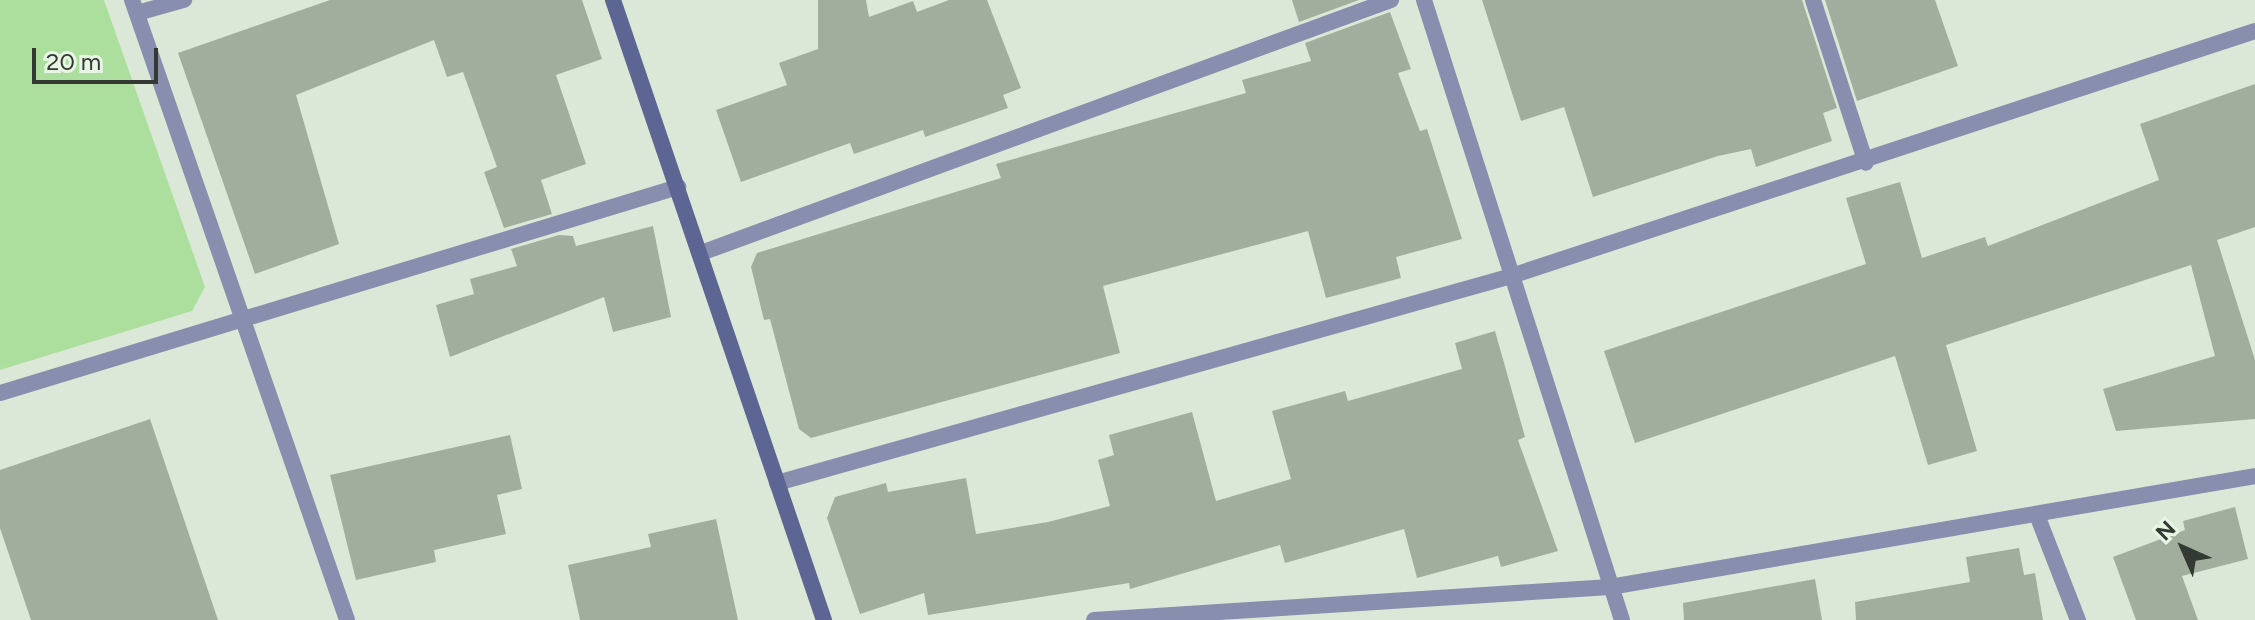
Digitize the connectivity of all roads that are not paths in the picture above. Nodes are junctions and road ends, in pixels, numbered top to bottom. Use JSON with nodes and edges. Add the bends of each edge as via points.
{"nodes":[{"id":1,"x":184,"y":0,"type":"edge"},
{"id":2,"x":613,"y":0,"type":"edge"},
{"id":3,"x":1391,"y":0,"type":"edge"},
{"id":4,"x":1424,"y":0,"type":"edge"},
{"id":5,"x":1813,"y":0,"type":"edge"},
{"id":6,"x":134,"y":6,"type":"edge"},
{"id":7,"x":2255,"y":31,"type":"edge"},
{"id":8,"x":1866,"y":163,"type":"junction"},
{"id":9,"x":678,"y":187,"type":"junction"},
{"id":10,"x":701,"y":253,"type":"junction"},
{"id":11,"x":1508,"y":277,"type":"junction"},
{"id":12,"x":241,"y":318,"type":"junction"},
{"id":13,"x":0,"y":393,"type":"edge"},
{"id":14,"x":2255,"y":476,"type":"edge"},
{"id":15,"x":777,"y":483,"type":"junction"},
{"id":16,"x":2037,"y":515,"type":"junction"},
{"id":17,"x":1610,"y":587,"type":"junction"},
{"id":18,"x":347,"y":620,"type":"edge"},
{"id":19,"x":824,"y":620,"type":"edge"},
{"id":20,"x":1094,"y":620,"type":"edge"},
{"id":21,"x":1622,"y":620,"type":"edge"},
{"id":22,"x":2078,"y":620,"type":"edge"}],
"edges":[{"from":1,"to":6,"type":"street"},
{"from":2,"to":9,"type":"street"},
{"from":3,"to":10,"type":"street"},
{"from":4,"to":11,"type":"street"},
{"from":5,"to":8,"type":"street"},
{"from":6,"to":12,"type":"street"},
{"from":7,"to":8,"type":"street"},
{"from":8,"to":11,"type":"street"},
{"from":9,"to":10,"type":"street"},
{"from":9,"to":12,"type":"street"},
{"from":10,"to":15,"type":"street"},
{"from":11,"to":15,"type":"street"},
{"from":11,"to":17,"type":"street"},
{"from":12,"to":13,"type":"street"},
{"from":12,"to":18,"type":"street"},
{"from":14,"to":16,"type":"street"},
{"from":15,"to":19,"type":"street"},
{"from":16,"to":17,"type":"street"},
{"from":16,"to":22,"type":"street"},
{"from":17,"to":20,"type":"street"},
{"from":17,"to":21,"type":"street"}]}
